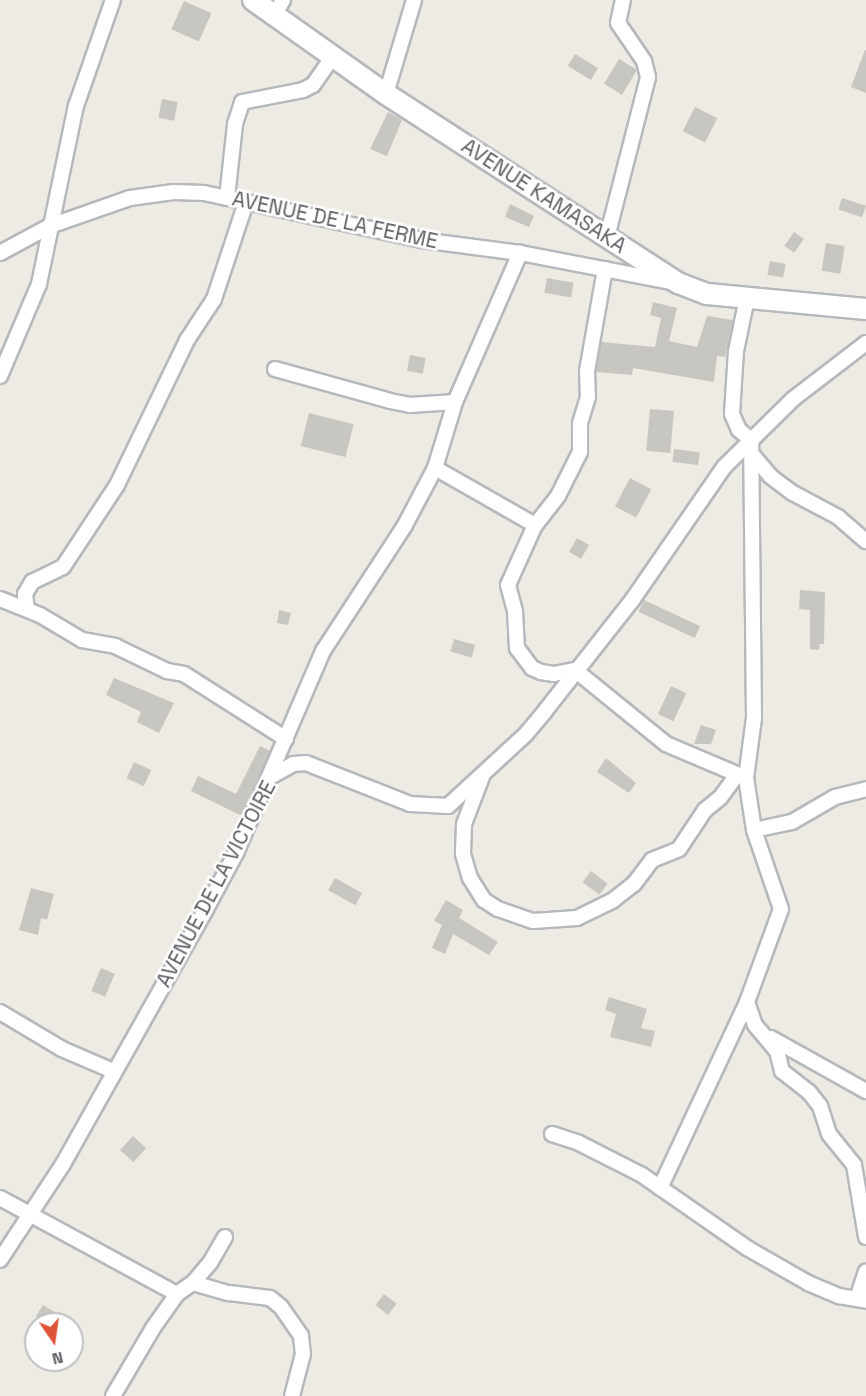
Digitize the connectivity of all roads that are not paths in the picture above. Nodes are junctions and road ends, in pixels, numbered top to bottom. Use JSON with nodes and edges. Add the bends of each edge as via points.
{"nodes":[{"id":1,"x":113,"y":0,"type":"edge"},
{"id":2,"x":253,"y":0,"type":"edge"},
{"id":3,"x":414,"y":0,"type":"edge"},
{"id":4,"x":623,"y":0,"type":"edge"},
{"id":5,"x":279,"y":7,"type":"edge"},
{"id":6,"x":333,"y":56,"type":"junction"},
{"id":7,"x":386,"y":94,"type":"junction"},
{"id":8,"x":227,"y":198,"type":"junction"},
{"id":9,"x":246,"y":202,"type":"junction"},
{"id":10,"x":50,"y":226,"type":"junction"},
{"id":11,"x":607,"y":237,"type":"junction"},
{"id":12,"x":0,"y":253,"type":"edge"},
{"id":13,"x":520,"y":253,"type":"junction"},
{"id":14,"x":605,"y":269,"type":"junction"},
{"id":15,"x":678,"y":283,"type":"junction"},
{"id":16,"x":747,"y":298,"type":"junction"},
{"id":17,"x":866,"y":309,"type":"edge"},
{"id":18,"x":866,"y":343,"type":"edge"},
{"id":19,"x":275,"y":369,"type":"dead end"},
{"id":20,"x":0,"y":376,"type":"edge"},
{"id":21,"x":455,"y":402,"type":"junction"},
{"id":22,"x":751,"y":446,"type":"junction"},
{"id":23,"x":435,"y":468,"type":"junction"},
{"id":24,"x":535,"y":525,"type":"junction"},
{"id":25,"x":866,"y":541,"type":"edge"},
{"id":26,"x":0,"y":598,"type":"edge"},
{"id":27,"x":27,"y":609,"type":"junction"},
{"id":28,"x":575,"y":670,"type":"junction"},
{"id":29,"x":286,"y":739,"type":"junction"},
{"id":30,"x":483,"y":773,"type":"junction"},
{"id":31,"x":270,"y":777,"type":"junction"},
{"id":32,"x":742,"y":777,"type":"junction"},
{"id":33,"x":866,"y":789,"type":"edge"},
{"id":34,"x":754,"y":830,"type":"junction"},
{"id":35,"x":747,"y":1002,"type":"junction"},
{"id":36,"x":0,"y":1012,"type":"edge"},
{"id":37,"x":767,"y":1036,"type":"junction"},
{"id":38,"x":113,"y":1071,"type":"junction"},
{"id":39,"x":866,"y":1091,"type":"edge"},
{"id":40,"x":552,"y":1134,"type":"dead end"},
{"id":41,"x":660,"y":1188,"type":"junction"},
{"id":42,"x":0,"y":1198,"type":"edge"},
{"id":43,"x":30,"y":1214,"type":"junction"},
{"id":44,"x":225,"y":1237,"type":"dead end"},
{"id":45,"x":866,"y":1237,"type":"edge"},
{"id":46,"x":0,"y":1260,"type":"edge"},
{"id":47,"x":866,"y":1271,"type":"edge"},
{"id":48,"x":193,"y":1283,"type":"junction"},
{"id":49,"x":177,"y":1294,"type":"junction"},
{"id":50,"x":861,"y":1300,"type":"edge"},
{"id":51,"x":113,"y":1396,"type":"edge"},
{"id":52,"x":292,"y":1396,"type":"edge"}],
"edges":[{"from":1,"to":10,"type":"street","via":[[76,106]]},
{"from":2,"to":5,"type":"street","name":"AVENUE KAMASAKA"},
{"from":3,"to":7,"type":"street"},
{"from":4,"to":11,"type":"street","via":[[618,23],[644,62],[648,77]]},
{"from":5,"to":6,"type":"street","name":"AVENUE KAMASAKA"},
{"from":6,"to":7,"type":"street","name":"AVENUE KAMASAKA"},
{"from":6,"to":8,"type":"street","via":[[313,85],[242,102],[235,124]]},
{"from":7,"to":11,"type":"street","name":"AVENUE KAMASAKA"},
{"from":8,"to":9,"type":"street","name":"AVENUE DE LA FERME"},
{"from":8,"to":10,"type":"street","name":"AVENUE DE LA FERME","via":[[204,193],[152,193]]},
{"from":9,"to":13,"type":"street","name":"AVENUE DE LA FERME","via":[[421,240]]},
{"from":9,"to":27,"type":"street","via":[[214,299],[187,340],[117,485],[63,567],[32,582],[25,594]]},
{"from":10,"to":12,"type":"street","name":"AVENUE DE LA FERME"},
{"from":10,"to":20,"type":"street","via":[[39,284]]},
{"from":11,"to":15,"type":"street","name":"AVENUE KAMASAKA"},
{"from":13,"to":14,"type":"street","name":"AVENUE DE LA FERME"},
{"from":13,"to":21,"type":"street"},
{"from":14,"to":15,"type":"street","name":"AVENUE DE LA FERME"},
{"from":14,"to":24,"type":"street","via":[[587,371],[588,397],[580,424],[580,452],[558,496]]},
{"from":15,"to":16,"type":"street","name":"AVENUE KAMASAKA","via":[[707,294]]},
{"from":16,"to":17,"type":"street","name":"AVENUE KAMASAKA"},
{"from":16,"to":22,"type":"street","via":[[736,351],[732,414]]},
{"from":18,"to":22,"type":"street","name":"AVENUE DE LA VICTOIRE","via":[[793,399]]},
{"from":19,"to":21,"type":"street","via":[[410,405]]},
{"from":21,"to":23,"type":"street"},
{"from":22,"to":25,"type":"street","via":[[770,476],[838,517]]},
{"from":22,"to":28,"type":"street","name":"AVENUE DE LA VICTOIRE","via":[[701,494],[633,599]]},
{"from":22,"to":32,"type":"street","via":[[754,718]]},
{"from":23,"to":24,"type":"street"},
{"from":23,"to":29,"type":"street","via":[[405,525],[323,651]]},
{"from":24,"to":28,"type":"street","via":[[508,585],[515,611],[517,648],[532,668],[541,672]]},
{"from":26,"to":27,"type":"street"},
{"from":27,"to":29,"type":"street","via":[[82,640],[115,646],[167,671],[184,674]]},
{"from":28,"to":30,"type":"street","name":"AVENUE DE LA VICTOIRE","via":[[526,734]]},
{"from":28,"to":32,"type":"street","via":[[666,744]]},
{"from":29,"to":31,"type":"street"},
{"from":30,"to":31,"type":"street","name":"AVENUE DE LA VICTOIRE","via":[[448,806],[440,808],[390,797],[306,763],[293,764]]},
{"from":30,"to":32,"type":"street","via":[[464,824],[463,854],[470,879],[484,900],[533,921],[577,918],[612,901],[634,884],[652,860],[679,849],[705,810]]},
{"from":31,"to":38,"type":"street","name":"AVENUE DE LA VICTOIRE","via":[[206,909]]},
{"from":32,"to":34,"type":"street"},
{"from":33,"to":34,"type":"street","via":[[835,797],[792,822]]},
{"from":34,"to":35,"type":"street","via":[[781,909]]},
{"from":35,"to":37,"type":"street","via":[[755,1025]]},
{"from":35,"to":41,"type":"street"},
{"from":36,"to":38,"type":"street","via":[[69,1053]]},
{"from":37,"to":39,"type":"street"},
{"from":37,"to":45,"type":"street","via":[[777,1051],[782,1071],[820,1106],[829,1134],[854,1165]]},
{"from":38,"to":43,"type":"street","name":"AVENUE DE LA VICTOIRE","via":[[63,1164]]},
{"from":40,"to":41,"type":"street","via":[[579,1143]]},
{"from":41,"to":50,"type":"street","via":[[747,1248],[808,1283]]},
{"from":42,"to":43,"type":"street"},
{"from":43,"to":46,"type":"street","name":"AVENUE DE LA VICTOIRE"},
{"from":43,"to":49,"type":"street"},
{"from":44,"to":48,"type":"street"},
{"from":47,"to":50,"type":"street"},
{"from":48,"to":49,"type":"street"},
{"from":48,"to":52,"type":"street","via":[[270,1298],[281,1307],[301,1336],[303,1354]]},
{"from":49,"to":51,"type":"street"}]}
